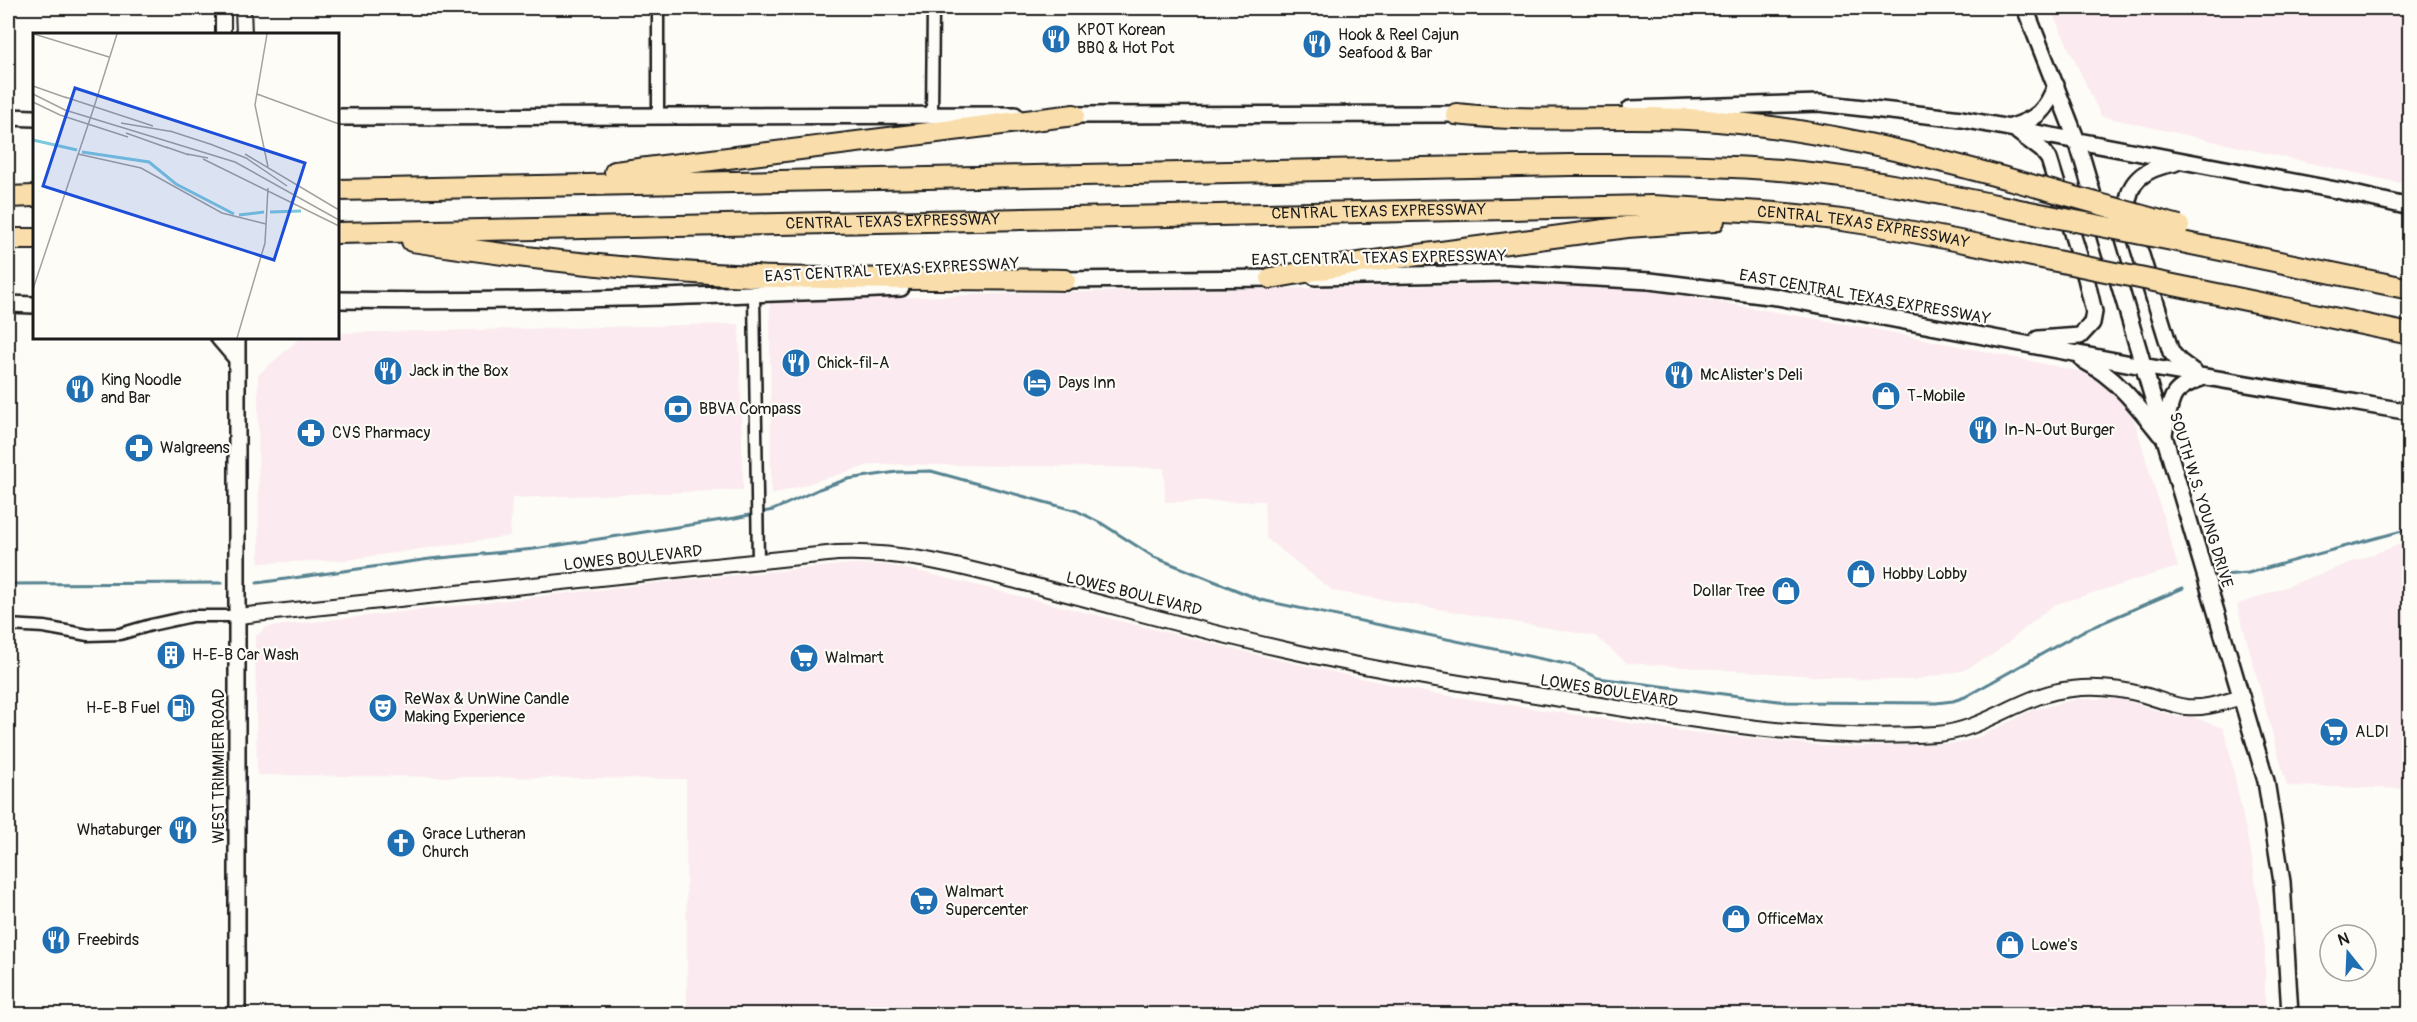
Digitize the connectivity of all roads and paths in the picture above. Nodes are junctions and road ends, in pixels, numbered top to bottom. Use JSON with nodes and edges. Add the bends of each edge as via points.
{"nodes":[{"id":1,"x":235,"y":8,"type":"edge"},
{"id":2,"x":243,"y":8,"type":"edge"},
{"id":3,"x":658,"y":8,"type":"edge"},
{"id":4,"x":933,"y":8,"type":"edge"},
{"id":5,"x":2025,"y":8,"type":"edge"},
{"id":6,"x":223,"y":12,"type":"edge"},
{"id":7,"x":223,"y":33,"type":"edge"},
{"id":8,"x":244,"y":33,"type":"edge"},
{"id":9,"x":2056,"y":85,"type":"junction"},
{"id":10,"x":1456,"y":114,"type":"junction"},
{"id":11,"x":658,"y":115,"type":"junction"},
{"id":12,"x":932,"y":115,"type":"junction"},
{"id":13,"x":1074,"y":115,"type":"junction"},
{"id":14,"x":8,"y":117,"type":"edge"},
{"id":15,"x":339,"y":117,"type":"edge"},
{"id":16,"x":33,"y":118,"type":"edge"},
{"id":17,"x":2011,"y":128,"type":"junction"},
{"id":18,"x":2077,"y":141,"type":"junction"},
{"id":19,"x":2181,"y":162,"type":"junction"},
{"id":20,"x":544,"y":185,"type":"junction"},
{"id":21,"x":339,"y":190,"type":"edge"},
{"id":22,"x":33,"y":196,"type":"edge"},
{"id":23,"x":8,"y":197,"type":"edge"},
{"id":24,"x":2409,"y":207,"type":"edge"},
{"id":25,"x":1846,"y":221,"type":"junction"},
{"id":26,"x":359,"y":232,"type":"junction"},
{"id":27,"x":339,"y":233,"type":"edge"},
{"id":28,"x":2178,"y":234,"type":"junction"},
{"id":29,"x":8,"y":239,"type":"edge"},
{"id":30,"x":33,"y":239,"type":"edge"},
{"id":31,"x":1271,"y":278,"type":"junction"},
{"id":32,"x":1065,"y":280,"type":"junction"},
{"id":33,"x":2409,"y":289,"type":"edge"},
{"id":34,"x":754,"y":294,"type":"junction"},
{"id":35,"x":339,"y":300,"type":"edge"},
{"id":36,"x":8,"y":304,"type":"edge"},
{"id":37,"x":33,"y":304,"type":"edge"},
{"id":38,"x":2409,"y":334,"type":"edge"},
{"id":39,"x":220,"y":339,"type":"edge"},
{"id":40,"x":237,"y":339,"type":"edge"},
{"id":41,"x":249,"y":339,"type":"edge"},
{"id":42,"x":2005,"y":340,"type":"junction"},
{"id":43,"x":2067,"y":352,"type":"junction"},
{"id":44,"x":237,"y":359,"type":"junction"},
{"id":45,"x":2142,"y":366,"type":"junction"},
{"id":46,"x":2202,"y":375,"type":"junction"},
{"id":47,"x":2409,"y":412,"type":"edge"},
{"id":48,"x":2164,"y":439,"type":"junction"},
{"id":49,"x":758,"y":561,"type":"junction"},
{"id":50,"x":238,"y":616,"type":"junction"},
{"id":51,"x":8,"y":625,"type":"edge"},
{"id":52,"x":2242,"y":698,"type":"junction"},
{"id":53,"x":237,"y":1014,"type":"edge"},
{"id":54,"x":2290,"y":1014,"type":"edge"}],
"edges":[{"from":1,"to":6,"type":"street","via":[[229,16]]},
{"from":2,"to":8,"type":"street"},
{"from":3,"to":11,"type":"street"},
{"from":4,"to":12,"type":"street"},
{"from":5,"to":9,"type":"main road","name":"SOUTH W.S. YOUNG DRIVE"},
{"from":6,"to":7,"type":"street"},
{"from":9,"to":17,"type":"main road","via":[[2040,114]]},
{"from":9,"to":18,"type":"main road","name":"SOUTH W.S. YOUNG DRIVE"},
{"from":10,"to":13,"type":"main road"},
{"from":10,"to":17,"type":"main road","via":[[1819,103]]},
{"from":10,"to":28,"type":"highway","bridge":true,"via":[[1498,119],[1690,119],[1839,137],[2027,184]]},
{"from":11,"to":12,"type":"main road"},
{"from":11,"to":15,"type":"main road"},
{"from":12,"to":13,"type":"main road"},
{"from":13,"to":20,"type":"highway","via":[[564,177]]},
{"from":14,"to":16,"type":"main road"},
{"from":17,"to":18,"type":"main road"},
{"from":17,"to":42,"type":"main road","via":[[2049,159],[2094,312],[2092,323],[2080,336]]},
{"from":18,"to":19,"type":"main road"},
{"from":18,"to":45,"type":"main road","name":"SOUTH W.S. YOUNG DRIVE"},
{"from":19,"to":24,"type":"main road"},
{"from":19,"to":46,"type":"main road","via":[[2145,172],[2129,195],[2128,213],[2171,352],[2186,367]]},
{"from":20,"to":21,"type":"highway"},
{"from":20,"to":28,"type":"highway","bridge":true,"via":[[1707,165],[1874,182],[2025,211]]},
{"from":22,"to":23,"type":"highway"},
{"from":25,"to":26,"type":"highway","name":"CENTRAL TEXAS EXPRESSWAY","via":[[1652,206]]},
{"from":25,"to":31,"type":"highway","via":[[1698,221],[1627,227]]},
{"from":25,"to":38,"type":"highway","name":"CENTRAL TEXAS EXPRESSWAY","bridge":true},
{"from":26,"to":27,"type":"highway","name":"CENTRAL TEXAS EXPRESSWAY"},
{"from":26,"to":32,"type":"highway","via":[[604,267],[779,277]]},
{"from":28,"to":33,"type":"highway"},
{"from":29,"to":30,"type":"highway"},
{"from":31,"to":32,"type":"main road","name":"EAST CENTRAL TEXAS EXPRESSWAY"},
{"from":31,"to":42,"type":"main road","name":"EAST CENTRAL TEXAS EXPRESSWAY","via":[[1507,273],[1650,281],[1777,297]]},
{"from":32,"to":34,"type":"main road","name":"EAST CENTRAL TEXAS EXPRESSWAY"},
{"from":34,"to":35,"type":"main road","name":"EAST CENTRAL TEXAS EXPRESSWAY"},
{"from":34,"to":49,"type":"street"},
{"from":36,"to":37,"type":"main road"},
{"from":39,"to":44,"type":"main road"},
{"from":40,"to":44,"type":"main road","name":"WEST TRIMMIER ROAD"},
{"from":41,"to":44,"type":"main road"},
{"from":42,"to":43,"type":"main road","name":"EAST CENTRAL TEXAS EXPRESSWAY"},
{"from":43,"to":45,"type":"main road","name":"EAST CENTRAL TEXAS EXPRESSWAY"},
{"from":43,"to":48,"type":"main road","via":[[2114,380]]},
{"from":44,"to":50,"type":"main road","name":"WEST TRIMMIER ROAD"},
{"from":45,"to":46,"type":"main road","name":"EAST CENTRAL TEXAS EXPRESSWAY"},
{"from":45,"to":48,"type":"main road","name":"SOUTH W.S. YOUNG DRIVE"},
{"from":46,"to":47,"type":"main road","name":"EAST CENTRAL TEXAS EXPRESSWAY"},
{"from":46,"to":48,"type":"main road","via":[[2174,393]]},
{"from":48,"to":52,"type":"main road","name":"SOUTH W.S. YOUNG DRIVE"},
{"from":49,"to":50,"type":"street","name":"LOWES BOULEVARD"},
{"from":49,"to":52,"type":"street","name":"LOWES BOULEVARD","via":[[848,552],[894,554],[1337,661],[1677,719],[1778,730],[1850,736],[1942,734],[1979,725],[2044,694],[2077,688],[2122,691],[2188,708]]},
{"from":50,"to":51,"type":"street","name":"LOWES BOULEVARD","via":[[192,616],[120,634],[88,635]]},
{"from":50,"to":53,"type":"main road","name":"WEST TRIMMIER ROAD"},
{"from":52,"to":54,"type":"main road","name":"SOUTH W.S. YOUNG DRIVE","via":[[2266,781],[2278,847]]}]}
